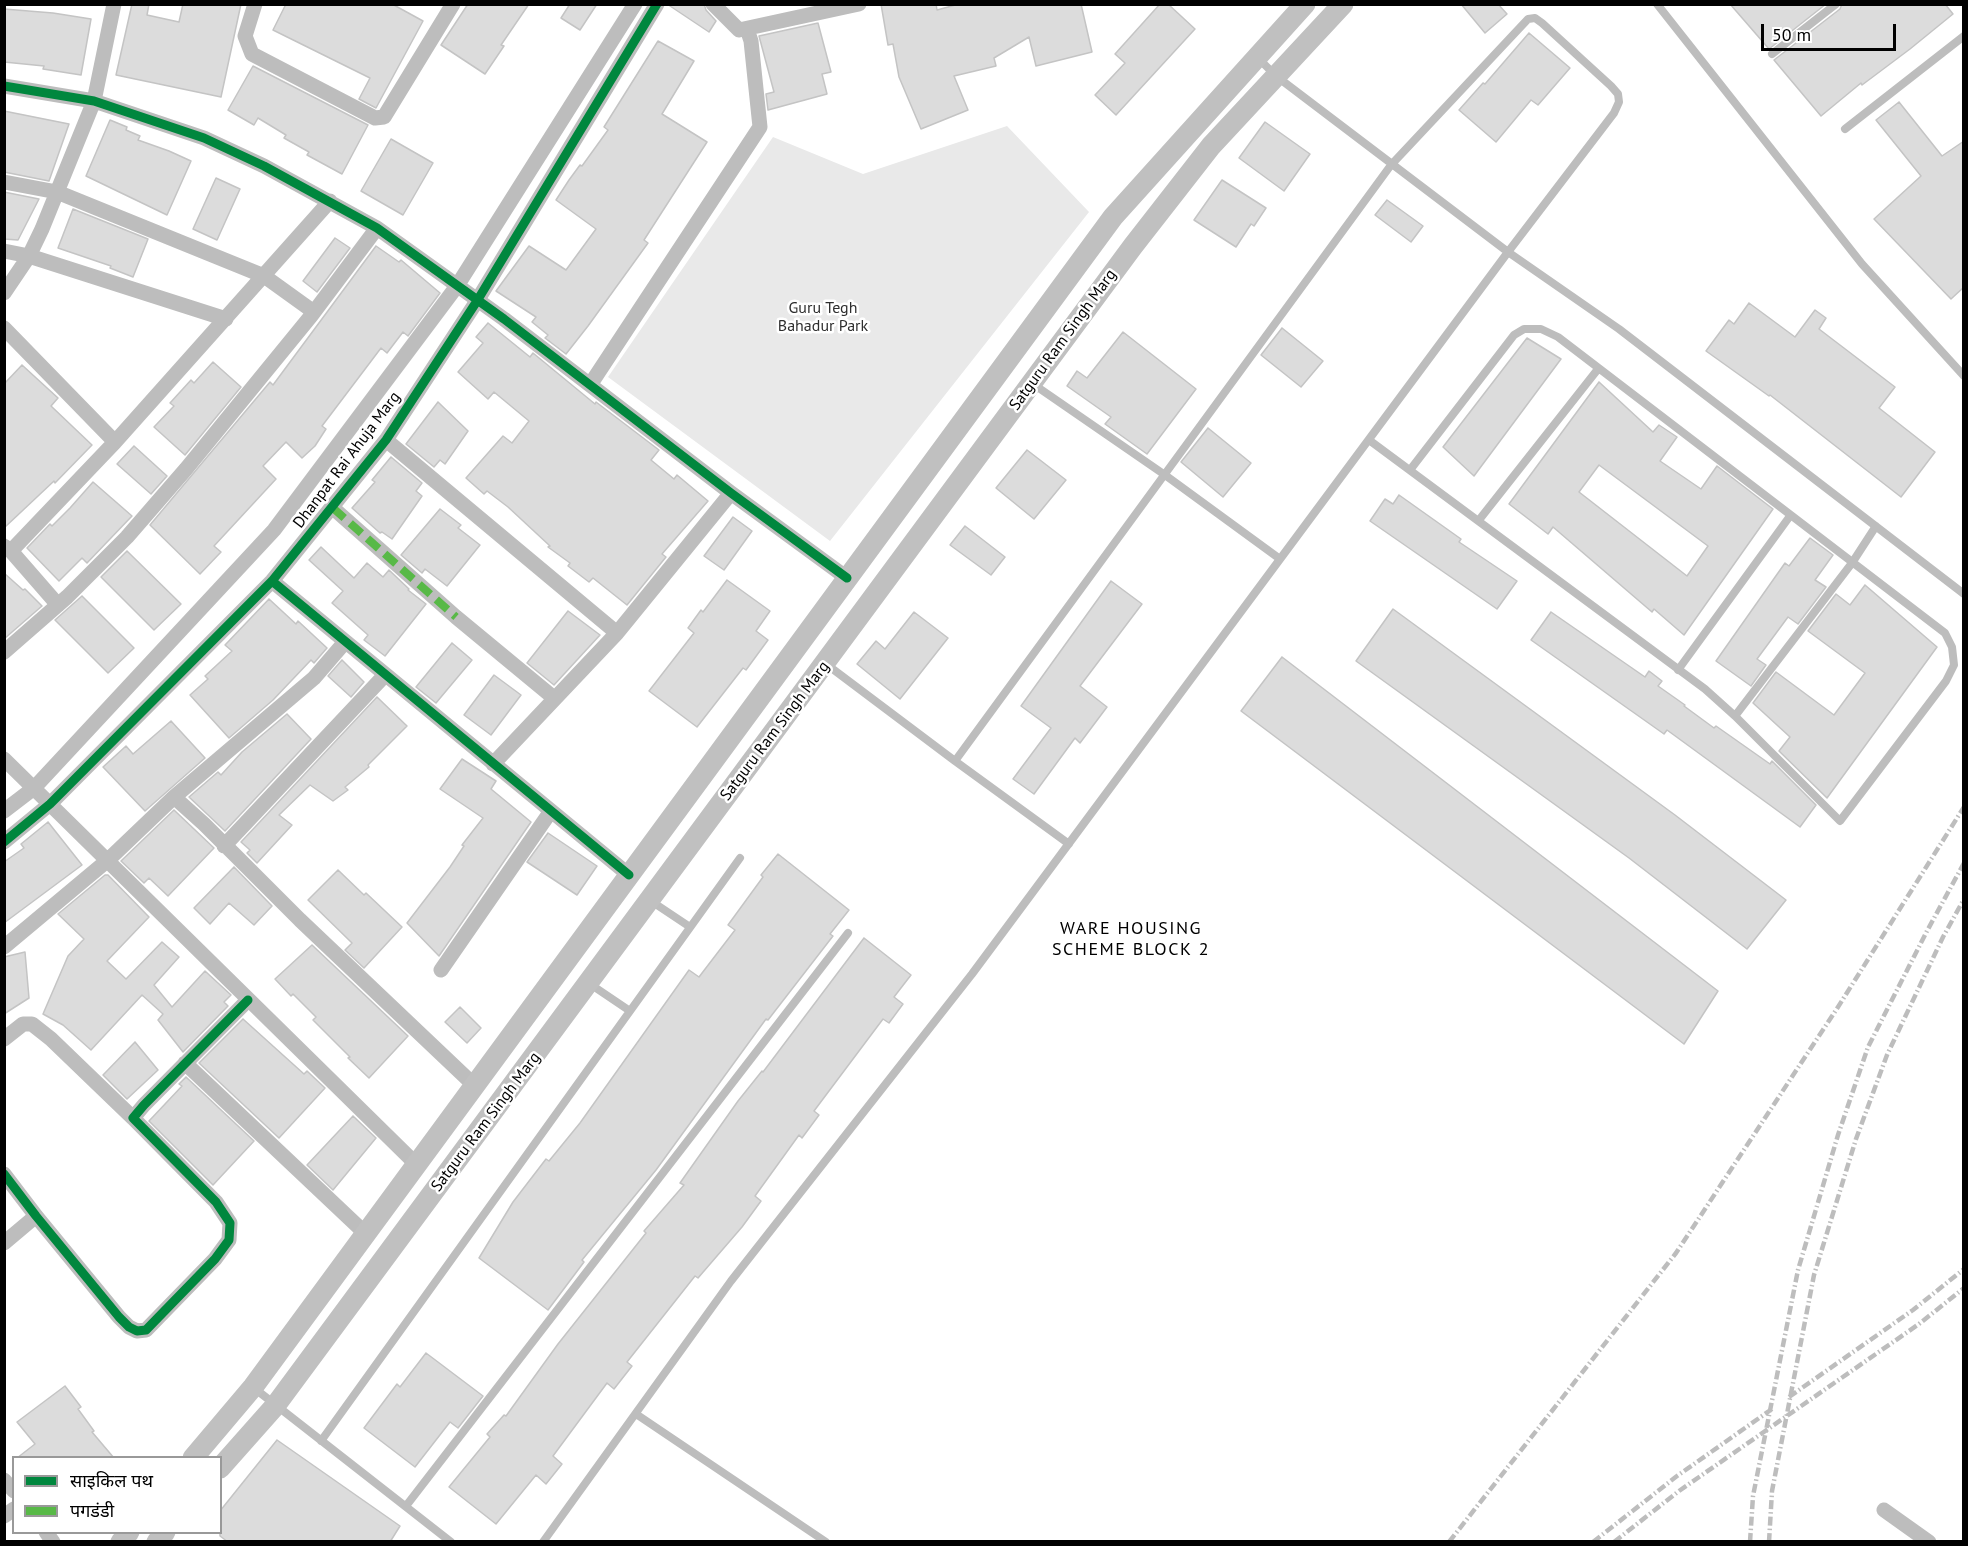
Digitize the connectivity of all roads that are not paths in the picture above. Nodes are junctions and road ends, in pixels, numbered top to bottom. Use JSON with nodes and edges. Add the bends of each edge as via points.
{"nodes":[{"id":1,"x":114,"y":4,"type":"edge"},
{"id":2,"x":255,"y":4,"type":"edge"},
{"id":3,"x":453,"y":4,"type":"edge"},
{"id":4,"x":635,"y":4,"type":"edge"},
{"id":5,"x":657,"y":4,"type":"edge"},
{"id":6,"x":859,"y":4,"type":"edge"},
{"id":7,"x":1305,"y":4,"type":"edge"},
{"id":8,"x":1343,"y":4,"type":"edge"},
{"id":9,"x":1656,"y":4,"type":"edge"},
{"id":10,"x":1836,"y":4,"type":"edge"},
{"id":11,"x":714,"y":5,"type":"edge"},
{"id":12,"x":747,"y":29,"type":"junction"},
{"id":13,"x":1964,"y":36,"type":"edge"},
{"id":14,"x":1772,"y":54,"type":"dead end"},
{"id":15,"x":1257,"y":57,"type":"junction"},
{"id":16,"x":1276,"y":76,"type":"junction"},
{"id":17,"x":4,"y":86,"type":"edge"},
{"id":18,"x":94,"y":100,"type":"junction"},
{"id":19,"x":1845,"y":129,"type":"dead end"},
{"id":20,"x":1392,"y":165,"type":"junction"},
{"id":21,"x":4,"y":182,"type":"edge"},
{"id":22,"x":57,"y":192,"type":"junction"},
{"id":23,"x":330,"y":201,"type":"junction"},
{"id":24,"x":377,"y":228,"type":"junction"},
{"id":25,"x":4,"y":250,"type":"edge"},
{"id":26,"x":1508,"y":252,"type":"junction"},
{"id":27,"x":29,"y":256,"type":"junction"},
{"id":28,"x":264,"y":276,"type":"junction"},
{"id":29,"x":457,"y":286,"type":"junction"},
{"id":30,"x":4,"y":293,"type":"edge"},
{"id":31,"x":477,"y":301,"type":"junction"},
{"id":32,"x":314,"y":312,"type":"junction"},
{"id":33,"x":226,"y":319,"type":"junction"},
{"id":34,"x":4,"y":328,"type":"edge"},
{"id":35,"x":1598,"y":369,"type":"junction"},
{"id":36,"x":1964,"y":376,"type":"edge"},
{"id":37,"x":1031,"y":383,"type":"junction"},
{"id":38,"x":590,"y":385,"type":"junction"},
{"id":39,"x":386,"y":440,"type":"junction"},
{"id":40,"x":1369,"y":440,"type":"junction"},
{"id":41,"x":115,"y":442,"type":"junction"},
{"id":42,"x":1410,"y":470,"type":"junction"},
{"id":43,"x":1165,"y":475,"type":"junction"},
{"id":44,"x":731,"y":493,"type":"junction"},
{"id":45,"x":333,"y":508,"type":"junction"},
{"id":46,"x":1790,"y":516,"type":"junction"},
{"id":47,"x":1479,"y":520,"type":"junction"},
{"id":48,"x":1876,"y":526,"type":"junction"},
{"id":49,"x":8,"y":549,"type":"edge"},
{"id":50,"x":1280,"y":559,"type":"junction"},
{"id":51,"x":1852,"y":563,"type":"junction"},
{"id":52,"x":847,"y":578,"type":"junction"},
{"id":53,"x":272,"y":581,"type":"junction"},
{"id":54,"x":1964,"y":594,"type":"edge"},
{"id":55,"x":58,"y":605,"type":"junction"},
{"id":56,"x":616,"y":633,"type":"junction"},
{"id":57,"x":345,"y":642,"type":"junction"},
{"id":58,"x":4,"y":652,"type":"edge"},
{"id":59,"x":825,"y":663,"type":"junction"},
{"id":60,"x":1678,"y":670,"type":"junction"},
{"id":61,"x":385,"y":675,"type":"junction"},
{"id":62,"x":554,"y":698,"type":"junction"},
{"id":63,"x":1735,"y":716,"type":"junction"},
{"id":64,"x":4,"y":759,"type":"edge"},
{"id":65,"x":955,"y":761,"type":"junction"},
{"id":66,"x":493,"y":764,"type":"junction"},
{"id":67,"x":34,"y":788,"type":"junction"},
{"id":68,"x":174,"y":797,"type":"junction"},
{"id":69,"x":50,"y":804,"type":"junction"},
{"id":70,"x":4,"y":811,"type":"edge"},
{"id":71,"x":551,"y":811,"type":"junction"},
{"id":72,"x":4,"y":842,"type":"edge"},
{"id":73,"x":1069,"y":844,"type":"junction"},
{"id":74,"x":224,"y":846,"type":"junction"},
{"id":75,"x":740,"y":858,"type":"dead end"},
{"id":76,"x":108,"y":861,"type":"junction"},
{"id":77,"x":629,"y":875,"type":"junction"},
{"id":78,"x":650,"y":900,"type":"junction"},
{"id":79,"x":690,"y":927,"type":"junction"},
{"id":80,"x":848,"y":933,"type":"dead end"},
{"id":81,"x":4,"y":947,"type":"edge"},
{"id":82,"x":441,"y":970,"type":"dead end"},
{"id":83,"x":589,"y":983,"type":"junction"},
{"id":84,"x":248,"y":1000,"type":"junction"},
{"id":85,"x":630,"y":1011,"type":"junction"},
{"id":86,"x":4,"y":1040,"type":"edge"},
{"id":87,"x":185,"y":1063,"type":"junction"},
{"id":88,"x":475,"y":1086,"type":"junction"},
{"id":89,"x":133,"y":1118,"type":"junction"},
{"id":90,"x":417,"y":1165,"type":"junction"},
{"id":91,"x":4,"y":1174,"type":"edge"},
{"id":92,"x":36,"y":1216,"type":"junction"},
{"id":93,"x":366,"y":1234,"type":"junction"},
{"id":94,"x":4,"y":1243,"type":"edge"},
{"id":95,"x":253,"y":1387,"type":"junction"},
{"id":96,"x":275,"y":1406,"type":"junction"},
{"id":97,"x":636,"y":1414,"type":"junction"},
{"id":98,"x":321,"y":1441,"type":"junction"},
{"id":99,"x":195,"y":1456,"type":"edge"},
{"id":100,"x":222,"y":1466,"type":"edge"},
{"id":101,"x":406,"y":1506,"type":"junction"},
{"id":102,"x":1884,"y":1510,"type":"dead end"},
{"id":103,"x":451,"y":1542,"type":"edge"},
{"id":104,"x":543,"y":1542,"type":"edge"},
{"id":105,"x":826,"y":1542,"type":"edge"},
{"id":106,"x":1929,"y":1542,"type":"edge"}],
"edges":[{"from":1,"to":18,"type":"street"},
{"from":2,"to":3,"type":"street","via":[[245,36],[252,54],[375,118],[384,117]]},
{"from":4,"to":29,"type":"street","name":"Dhanpat Rai Ahuja Marg"},
{"from":5,"to":31,"type":"street","name":"Dhanpat Rai Ahuja Marg"},
{"from":6,"to":12,"type":"street"},
{"from":7,"to":15,"type":"main road","name":"Satguru Ram Singh Marg"},
{"from":8,"to":16,"type":"main road","name":"Satguru Ram Singh Marg"},
{"from":9,"to":36,"type":"lane","via":[[1862,264]]},
{"from":10,"to":14,"type":"lane"},
{"from":11,"to":12,"type":"street","via":[[732,26]]},
{"from":12,"to":38,"type":"street","via":[[752,41],[760,127]]},
{"from":13,"to":19,"type":"lane"},
{"from":15,"to":16,"type":"lane"},
{"from":15,"to":52,"type":"main road","name":"Satguru Ram Singh Marg","via":[[1113,217]]},
{"from":16,"to":20,"type":"lane"},
{"from":16,"to":37,"type":"main road","name":"Satguru Ram Singh Marg","via":[[1212,146],[1132,246]]},
{"from":17,"to":18,"type":"street"},
{"from":18,"to":22,"type":"street"},
{"from":18,"to":23,"type":"street","via":[[204,138]]},
{"from":20,"to":26,"type":"lane"},
{"from":20,"to":26,"type":"lane","via":[[1522,24],[1535,18],[1542,23],[1611,86],[1619,102]]},
{"from":20,"to":43,"type":"lane"},
{"from":21,"to":22,"type":"street"},
{"from":22,"to":27,"type":"street"},
{"from":22,"to":28,"type":"street"},
{"from":23,"to":24,"type":"street"},
{"from":23,"to":28,"type":"street"},
{"from":24,"to":29,"type":"street"},
{"from":24,"to":32,"type":"street"},
{"from":25,"to":27,"type":"street"},
{"from":26,"to":40,"type":"lane"},
{"from":26,"to":48,"type":"lane","via":[[1619,328]]},
{"from":27,"to":30,"type":"street"},
{"from":27,"to":33,"type":"street"},
{"from":28,"to":32,"type":"street"},
{"from":28,"to":33,"type":"street"},
{"from":29,"to":31,"type":"street"},
{"from":29,"to":67,"type":"street","name":"Dhanpat Rai Ahuja Marg","via":[[274,530]]},
{"from":31,"to":38,"type":"street"},
{"from":31,"to":39,"type":"street","name":"Dhanpat Rai Ahuja Marg"},
{"from":32,"to":55,"type":"street","via":[[149,512]]},
{"from":33,"to":41,"type":"street"},
{"from":34,"to":41,"type":"street"},
{"from":35,"to":42,"type":"lane","via":[[1541,329],[1524,329],[1515,335]]},
{"from":35,"to":46,"type":"lane"},
{"from":35,"to":47,"type":"lane"},
{"from":37,"to":43,"type":"lane"},
{"from":37,"to":59,"type":"main road","name":"Satguru Ram Singh Marg"},
{"from":38,"to":44,"type":"street"},
{"from":39,"to":45,"type":"street","name":"Dhanpat Rai Ahuja Marg"},
{"from":39,"to":56,"type":"street"},
{"from":40,"to":42,"type":"lane"},
{"from":40,"to":50,"type":"lane"},
{"from":41,"to":49,"type":"street"},
{"from":42,"to":47,"type":"lane"},
{"from":43,"to":50,"type":"lane"},
{"from":43,"to":65,"type":"lane"},
{"from":44,"to":52,"type":"street"},
{"from":44,"to":56,"type":"street"},
{"from":45,"to":53,"type":"street","name":"Dhanpat Rai Ahuja Marg"},
{"from":45,"to":62,"type":"street"},
{"from":46,"to":51,"type":"lane"},
{"from":46,"to":60,"type":"lane"},
{"from":47,"to":60,"type":"lane"},
{"from":48,"to":51,"type":"lane"},
{"from":48,"to":54,"type":"lane"},
{"from":49,"to":55,"type":"street"},
{"from":50,"to":73,"type":"lane"},
{"from":51,"to":63,"type":"lane"},
{"from":51,"to":63,"type":"lane","via":[[1945,633],[1954,665],[1840,821]]},
{"from":52,"to":77,"type":"main road","name":"Satguru Ram Singh Marg"},
{"from":53,"to":57,"type":"street"},
{"from":53,"to":69,"type":"street","name":"Dhanpat Rai Ahuja Marg"},
{"from":55,"to":58,"type":"street"},
{"from":56,"to":62,"type":"street"},
{"from":57,"to":61,"type":"street"},
{"from":57,"to":68,"type":"street","via":[[314,678]]},
{"from":59,"to":65,"type":"lane"},
{"from":59,"to":78,"type":"main road","name":"Satguru Ram Singh Marg"},
{"from":60,"to":63,"type":"lane"},
{"from":61,"to":66,"type":"street"},
{"from":61,"to":74,"type":"street"},
{"from":62,"to":66,"type":"street"},
{"from":64,"to":67,"type":"street"},
{"from":65,"to":73,"type":"lane"},
{"from":66,"to":71,"type":"street"},
{"from":67,"to":69,"type":"street"},
{"from":67,"to":70,"type":"street","name":"Dhanpat Rai Ahuja Marg"},
{"from":68,"to":74,"type":"street"},
{"from":68,"to":76,"type":"street"},
{"from":69,"to":72,"type":"street","name":"Dhanpat Rai Ahuja Marg"},
{"from":69,"to":76,"type":"street"},
{"from":71,"to":77,"type":"street"},
{"from":71,"to":82,"type":"street"},
{"from":73,"to":97,"type":"lane","via":[[731,1281]]},
{"from":74,"to":88,"type":"street"},
{"from":75,"to":79,"type":"lane"},
{"from":76,"to":81,"type":"street"},
{"from":76,"to":84,"type":"street"},
{"from":77,"to":88,"type":"main road","name":"Satguru Ram Singh Marg"},
{"from":78,"to":79,"type":"lane"},
{"from":78,"to":83,"type":"main road","name":"Satguru Ram Singh Marg"},
{"from":79,"to":85,"type":"lane"},
{"from":80,"to":101,"type":"lane"},
{"from":83,"to":85,"type":"lane"},
{"from":83,"to":96,"type":"main road","name":"Satguru Ram Singh Marg"},
{"from":84,"to":87,"type":"street"},
{"from":84,"to":90,"type":"street"},
{"from":85,"to":98,"type":"lane"},
{"from":86,"to":89,"type":"street","via":[[23,1024],[32,1024]]},
{"from":87,"to":89,"type":"street"},
{"from":87,"to":93,"type":"street"},
{"from":88,"to":90,"type":"main road","name":"Satguru Ram Singh Marg"},
{"from":89,"to":92,"type":"street","via":[[216,1202],[230,1223],[229,1240],[222,1250],[146,1330],[129,1327]]},
{"from":90,"to":93,"type":"main road","name":"Satguru Ram Singh Marg"},
{"from":91,"to":92,"type":"street"},
{"from":92,"to":94,"type":"street"},
{"from":93,"to":95,"type":"main road","name":"Satguru Ram Singh Marg"},
{"from":95,"to":96,"type":"lane"},
{"from":95,"to":99,"type":"main road","name":"Satguru Ram Singh Marg"},
{"from":96,"to":98,"type":"lane"},
{"from":96,"to":100,"type":"main road","name":"Satguru Ram Singh Marg"},
{"from":97,"to":104,"type":"lane"},
{"from":97,"to":105,"type":"lane"},
{"from":98,"to":101,"type":"lane"},
{"from":101,"to":103,"type":"lane"},
{"from":102,"to":106,"type":"street"}]}
